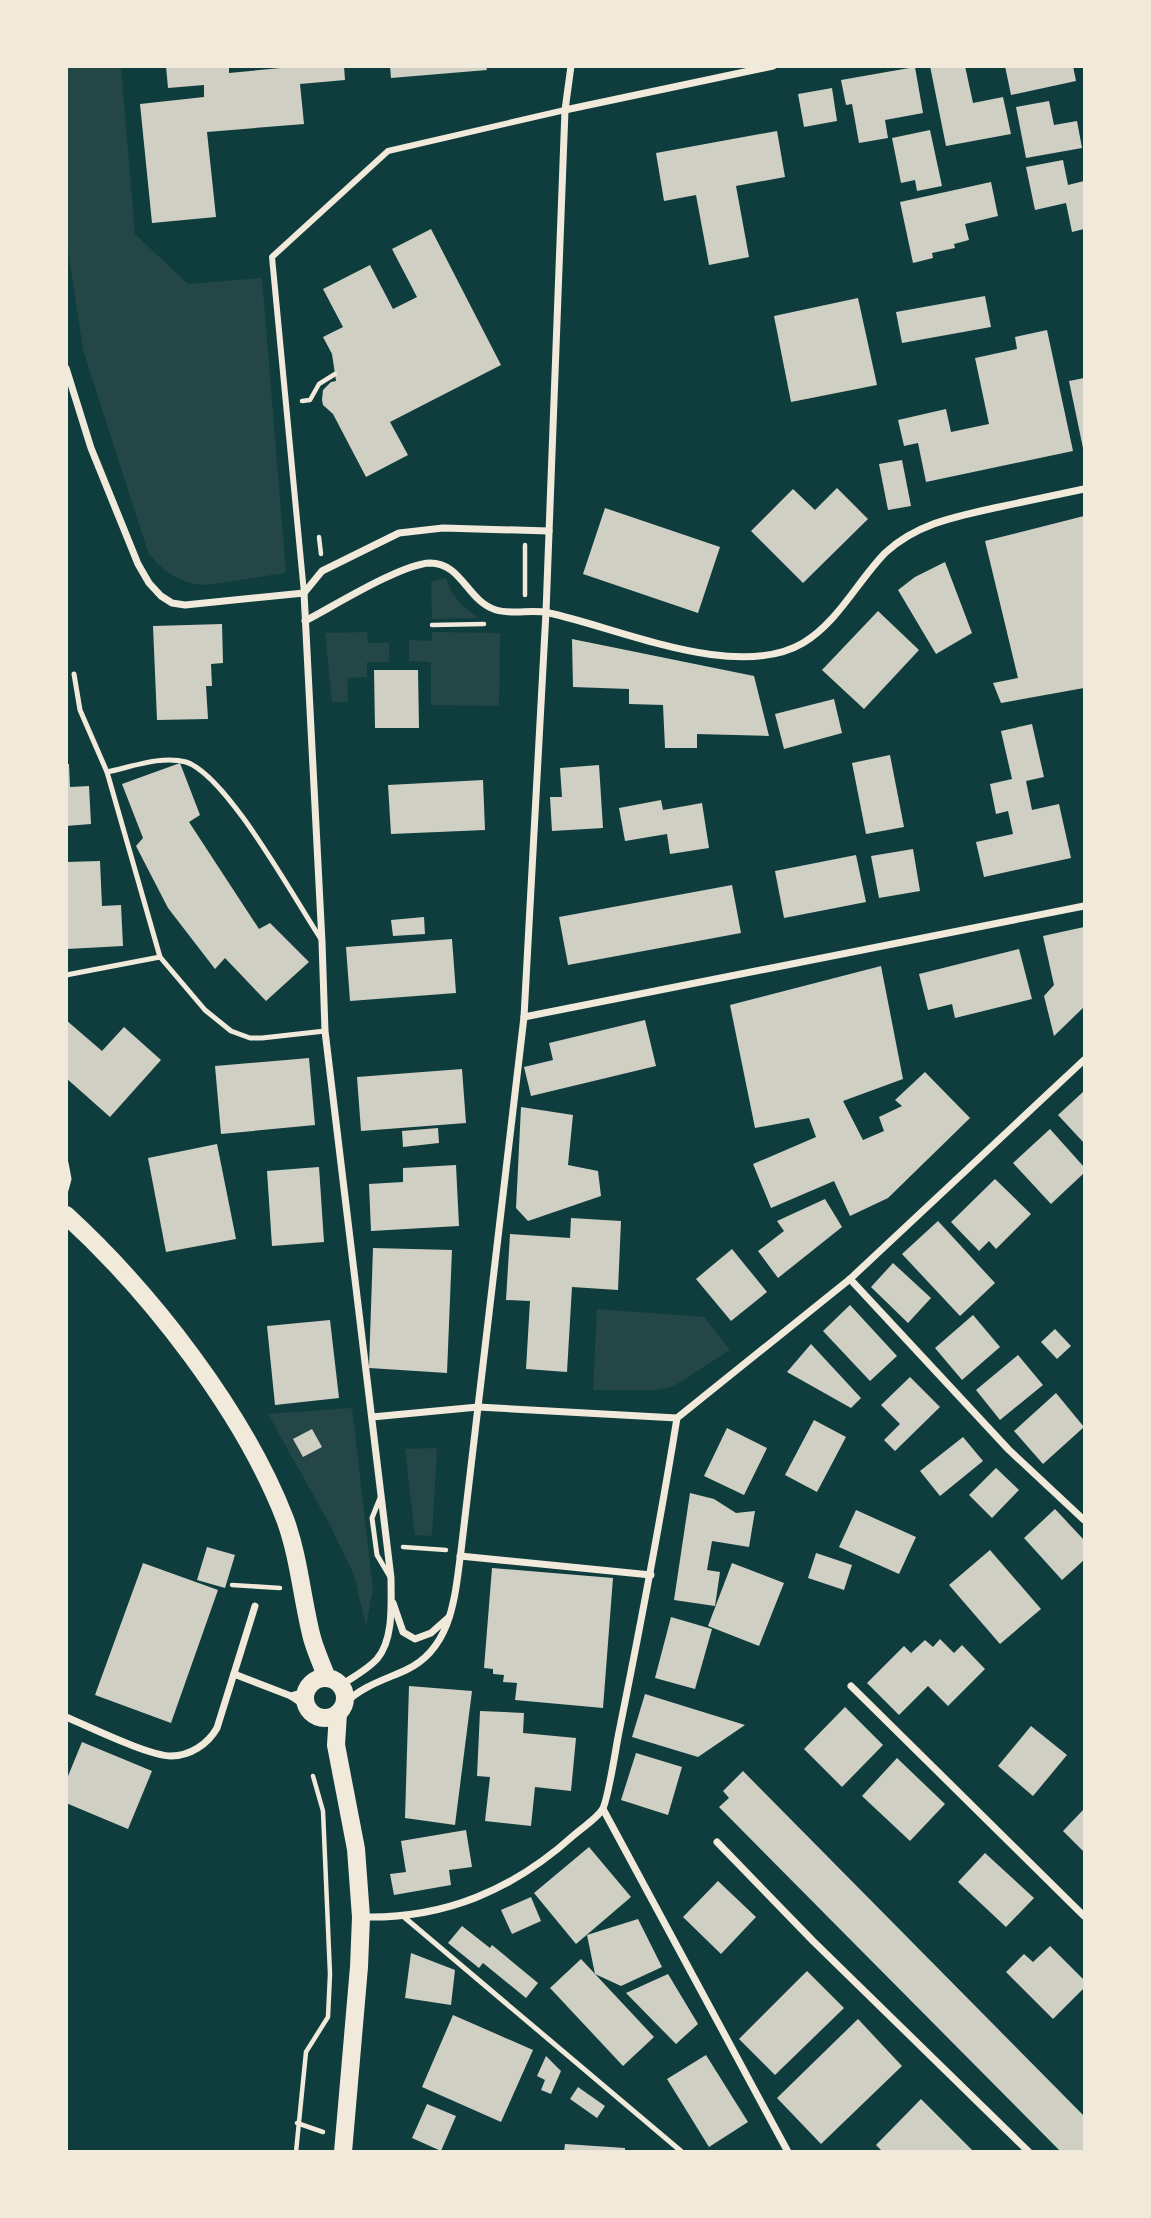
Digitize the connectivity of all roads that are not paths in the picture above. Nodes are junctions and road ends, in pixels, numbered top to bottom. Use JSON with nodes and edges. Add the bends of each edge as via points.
{"nodes":[{"id":1,"x":571,"y":66,"type":"edge"},
{"id":2,"x":773,"y":66,"type":"edge"},
{"id":3,"x":565,"y":110,"type":"junction"},
{"id":4,"x":66,"y":369,"type":"edge"},
{"id":5,"x":1084,"y":489,"type":"edge"},
{"id":6,"x":549,"y":531,"type":"junction"},
{"id":7,"x":303,"y":593,"type":"junction"},
{"id":8,"x":546,"y":612,"type":"junction"},
{"id":9,"x":305,"y":621,"type":"junction"},
{"id":10,"x":74,"y":674,"type":"dead end"},
{"id":11,"x":107,"y":772,"type":"junction"},
{"id":12,"x":1084,"y":906,"type":"edge"},
{"id":13,"x":322,"y":942,"type":"junction"},
{"id":14,"x":160,"y":957,"type":"junction"},
{"id":15,"x":66,"y":975,"type":"edge"},
{"id":16,"x":524,"y":1017,"type":"junction"},
{"id":17,"x":325,"y":1031,"type":"junction"},
{"id":18,"x":1084,"y":1060,"type":"edge"},
{"id":19,"x":66,"y":1163,"type":"edge"},
{"id":20,"x":66,"y":1190,"type":"edge"},
{"id":21,"x":66,"y":1215,"type":"edge"},
{"id":22,"x":850,"y":1279,"type":"junction"},
{"id":23,"x":478,"y":1406,"type":"junction"},
{"id":24,"x":372,"y":1417,"type":"junction"},
{"id":25,"x":677,"y":1418,"type":"junction"},
{"id":26,"x":380,"y":1491,"type":"junction"},
{"id":27,"x":1084,"y":1520,"type":"edge"},
{"id":28,"x":461,"y":1553,"type":"junction"},
{"id":29,"x":651,"y":1575,"type":"junction"},
{"id":30,"x":391,"y":1578,"type":"junction"},
{"id":31,"x":255,"y":1606,"type":"dead end"},
{"id":32,"x":451,"y":1615,"type":"junction"},
{"id":33,"x":234,"y":1674,"type":"junction"},
{"id":34,"x":851,"y":1686,"type":"dead end"},
{"id":35,"x":315,"y":1694,"type":"junction"},
{"id":36,"x":341,"y":1708,"type":"junction"},
{"id":37,"x":66,"y":1717,"type":"edge"},
{"id":38,"x":336,"y":1745,"type":"junction"},
{"id":39,"x":603,"y":1810,"type":"junction"},
{"id":40,"x":717,"y":1842,"type":"dead end"},
{"id":41,"x":1084,"y":1916,"type":"edge"},
{"id":42,"x":361,"y":1917,"type":"junction"},
{"id":43,"x":404,"y":1917,"type":"junction"},
{"id":44,"x":342,"y":2151,"type":"edge"},
{"id":45,"x":682,"y":2151,"type":"edge"},
{"id":46,"x":788,"y":2151,"type":"edge"},
{"id":47,"x":1029,"y":2151,"type":"edge"}],
"edges":[{"from":1,"to":3,"type":"street"},
{"from":2,"to":3,"type":"street"},
{"from":3,"to":6,"type":"street"},
{"from":3,"to":7,"type":"street","via":[[388,151],[272,257]]},
{"from":4,"to":7,"type":"street","via":[[128,544],[143,575],[161,596],[172,603],[191,605]]},
{"from":5,"to":8,"type":"street","via":[[921,528],[885,553],[819,631],[800,645],[765,656],[705,654]]},
{"from":6,"to":7,"type":"street","via":[[443,528],[399,533],[322,571]]},
{"from":6,"to":8,"type":"street"},
{"from":7,"to":9,"type":"street"},
{"from":8,"to":9,"type":"street","via":[[489,607],[453,570],[429,563],[402,570]]},
{"from":8,"to":16,"type":"street"},
{"from":9,"to":13,"type":"street"},
{"from":10,"to":11,"type":"lane","via":[[80,710]]},
{"from":11,"to":13,"type":"lane","via":[[159,761],[184,762],[205,772],[245,820]]},
{"from":11,"to":14,"type":"lane"},
{"from":12,"to":16,"type":"street"},
{"from":13,"to":17,"type":"street"},
{"from":14,"to":15,"type":"lane"},
{"from":14,"to":17,"type":"lane","via":[[205,1010],[231,1031],[262,1038]]},
{"from":16,"to":23,"type":"street"},
{"from":17,"to":24,"type":"street"},
{"from":18,"to":22,"type":"street"},
{"from":19,"to":20,"type":"lane"},
{"from":21,"to":35,"type":"main road","via":[[125,1273],[169,1326],[250,1449],[287,1525],[313,1639]]},
{"from":22,"to":25,"type":"street"},
{"from":22,"to":27,"type":"street","via":[[1009,1450]]},
{"from":23,"to":24,"type":"street"},
{"from":23,"to":25,"type":"street"},
{"from":23,"to":28,"type":"street"},
{"from":24,"to":26,"type":"street"},
{"from":25,"to":29,"type":"street"},
{"from":26,"to":30,"type":"street"},
{"from":26,"to":30,"type":"lane","via":[[372,1518],[374,1537],[377,1555]]},
{"from":28,"to":29,"type":"street"},
{"from":28,"to":32,"type":"street"},
{"from":29,"to":39,"type":"street"},
{"from":30,"to":32,"type":"street","via":[[397,1619],[409,1637],[423,1637]]},
{"from":30,"to":35,"type":"street","via":[[389,1625],[382,1651],[368,1667]]},
{"from":31,"to":33,"type":"street"},
{"from":32,"to":36,"type":"street","via":[[441,1639],[418,1663],[370,1685]]},
{"from":33,"to":35,"type":"street"},
{"from":33,"to":37,"type":"street","via":[[214,1734],[186,1754],[160,1755]]},
{"from":34,"to":41,"type":"street"},
{"from":35,"to":36,"type":"main road","via":[[329,1717]]},
{"from":35,"to":36,"type":"main road","via":[[345,1694]]},
{"from":35,"to":38,"type":"main road"},
{"from":36,"to":38,"type":"main road"},
{"from":38,"to":42,"type":"main road","via":[[356,1849]]},
{"from":39,"to":43,"type":"street","via":[[520,1876],[459,1903]]},
{"from":39,"to":46,"type":"street"},
{"from":40,"to":47,"type":"street"},
{"from":42,"to":43,"type":"street"},
{"from":42,"to":44,"type":"main road"},
{"from":43,"to":45,"type":"lane"}]}
